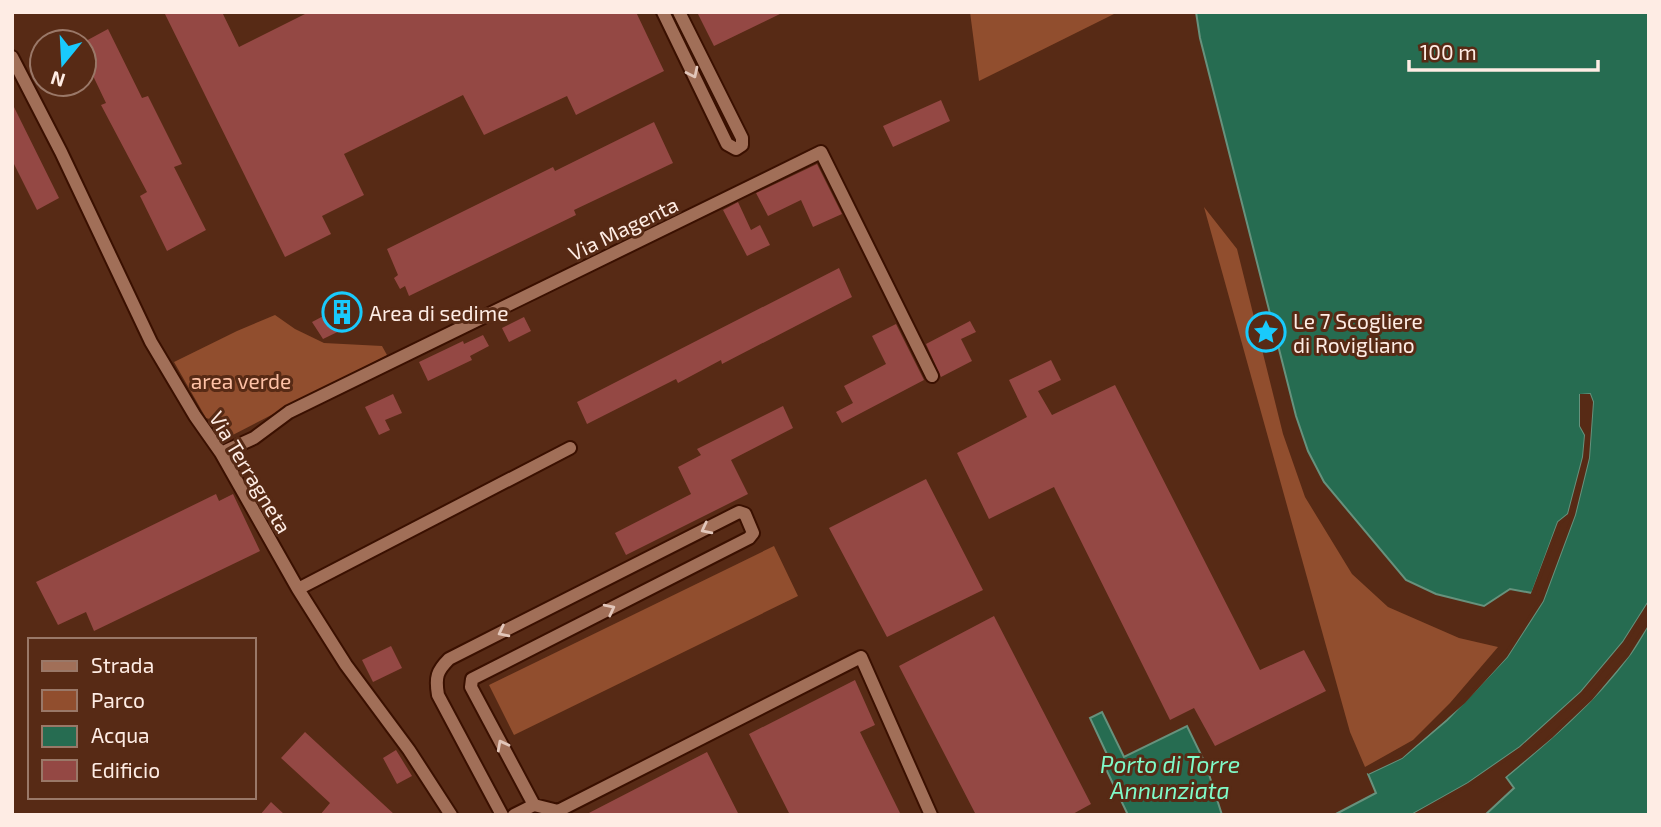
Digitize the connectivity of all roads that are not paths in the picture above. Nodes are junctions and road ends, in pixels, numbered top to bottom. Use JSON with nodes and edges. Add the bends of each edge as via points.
{"nodes":[{"id":1,"x":663,"y":12,"type":"edge"},
{"id":2,"x":679,"y":12,"type":"edge"},
{"id":3,"x":12,"y":57,"type":"edge"},
{"id":4,"x":932,"y":376,"type":"dead end"},
{"id":5,"x":570,"y":448,"type":"dead end"},
{"id":6,"x":220,"y":453,"type":"junction"},
{"id":7,"x":298,"y":589,"type":"junction"},
{"id":8,"x":534,"y":805,"type":"junction"},
{"id":9,"x":559,"y":813,"type":"edge"},
{"id":10,"x":451,"y":815,"type":"edge"},
{"id":11,"x":502,"y":815,"type":"edge"},
{"id":12,"x":514,"y":815,"type":"edge"},
{"id":13,"x":931,"y":815,"type":"edge"}],
"edges":[{"from":1,"to":2,"type":"street","one_way":true,"via":[[727,144],[736,149],[742,138]]},
{"from":3,"to":6,"type":"street","name":"Via Terragneta","via":[[151,342]]},
{"from":4,"to":6,"type":"street","name":"Via Magenta","via":[[821,152],[289,412],[254,438]]},
{"from":5,"to":7,"type":"street"},
{"from":6,"to":7,"type":"street","name":"Via Terragneta"},
{"from":7,"to":10,"type":"street","name":"Via Terragneta"},
{"from":8,"to":9,"type":"street"},
{"from":8,"to":11,"type":"street","one_way":true,"via":[[471,687],[472,679],[749,538],[753,533],[745,514],[739,512],[449,659],[440,668],[435,681],[438,695]]},
{"from":8,"to":12,"type":"street"},
{"from":9,"to":13,"type":"street","via":[[861,657]]}]}
